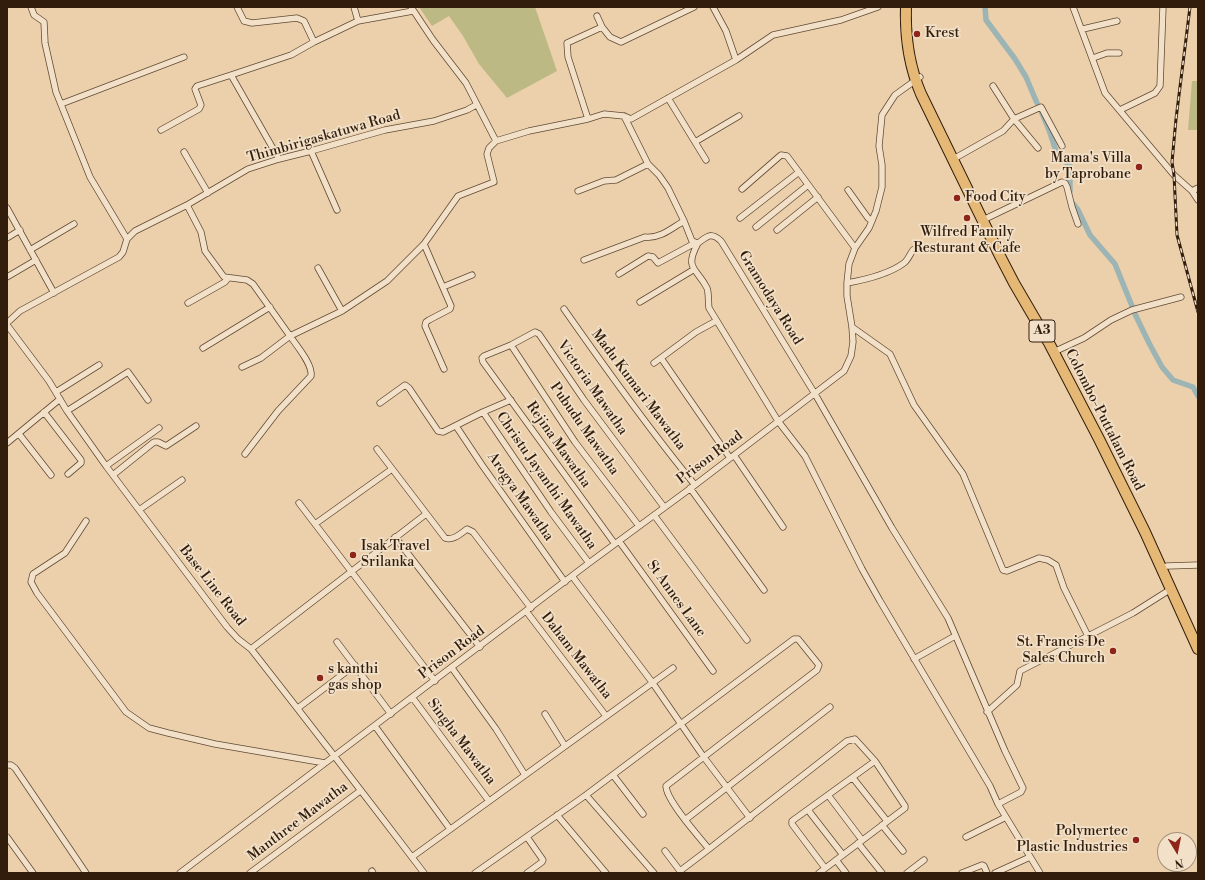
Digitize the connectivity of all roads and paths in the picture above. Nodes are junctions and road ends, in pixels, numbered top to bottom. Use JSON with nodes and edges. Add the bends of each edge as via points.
{"nodes":[{"id":1,"x":31,"y":7,"type":"edge"},
{"id":2,"x":237,"y":7,"type":"edge"},
{"id":3,"x":354,"y":7,"type":"edge"},
{"id":4,"x":694,"y":7,"type":"edge"},
{"id":5,"x":713,"y":7,"type":"edge"},
{"id":6,"x":878,"y":7,"type":"edge"},
{"id":7,"x":906,"y":7,"type":"edge"},
{"id":8,"x":912,"y":7,"type":"edge"},
{"id":9,"x":1073,"y":7,"type":"edge"},
{"id":10,"x":1163,"y":7,"type":"edge"},
{"id":11,"x":412,"y":9,"type":"edge"},
{"id":12,"x":597,"y":16,"type":"dead end"},
{"id":13,"x":358,"y":21,"type":"junction"},
{"id":14,"x":1117,"y":21,"type":"dead end"},
{"id":15,"x":602,"y":28,"type":"junction"},
{"id":16,"x":1083,"y":29,"type":"junction"},
{"id":17,"x":314,"y":42,"type":"junction"},
{"id":18,"x":1119,"y":53,"type":"dead end"},
{"id":19,"x":184,"y":57,"type":"dead end"},
{"id":20,"x":1093,"y":58,"type":"junction"},
{"id":21,"x":736,"y":60,"type":"junction"},
{"id":22,"x":231,"y":75,"type":"junction"},
{"id":23,"x":918,"y":78,"type":"junction"},
{"id":24,"x":993,"y":86,"type":"dead end"},
{"id":25,"x":668,"y":98,"type":"junction"},
{"id":26,"x":61,"y":104,"type":"junction"},
{"id":27,"x":476,"y":105,"type":"junction"},
{"id":28,"x":1120,"y":110,"type":"junction"},
{"id":29,"x":624,"y":116,"type":"junction"},
{"id":30,"x":739,"y":116,"type":"dead end"},
{"id":31,"x":588,"y":119,"type":"junction"},
{"id":32,"x":1014,"y":119,"type":"junction"},
{"id":33,"x":161,"y":130,"type":"dead end"},
{"id":34,"x":496,"y":141,"type":"junction"},
{"id":35,"x":695,"y":142,"type":"junction"},
{"id":36,"x":1062,"y":146,"type":"dead end"},
{"id":37,"x":1038,"y":148,"type":"dead end"},
{"id":38,"x":311,"y":151,"type":"junction"},
{"id":39,"x":184,"y":152,"type":"dead end"},
{"id":40,"x":957,"y":157,"type":"junction"},
{"id":41,"x":279,"y":159,"type":"junction"},
{"id":42,"x":706,"y":160,"type":"dead end"},
{"id":43,"x":648,"y":164,"type":"junction"},
{"id":44,"x":800,"y":172,"type":"junction"},
{"id":45,"x":808,"y":185,"type":"junction"},
{"id":46,"x":1198,"y":188,"type":"edge"},
{"id":47,"x":742,"y":189,"type":"dead end"},
{"id":48,"x":848,"y":190,"type":"dead end"},
{"id":49,"x":578,"y":191,"type":"dead end"},
{"id":50,"x":1192,"y":191,"type":"junction"},
{"id":51,"x":208,"y":193,"type":"junction"},
{"id":52,"x":818,"y":197,"type":"junction"},
{"id":53,"x":1198,"y":200,"type":"edge"},
{"id":54,"x":187,"y":205,"type":"junction"},
{"id":55,"x":7,"y":208,"type":"edge"},
{"id":56,"x":337,"y":210,"type":"dead end"},
{"id":57,"x":740,"y":218,"type":"dead end"},
{"id":58,"x":985,"y":218,"type":"junction"},
{"id":59,"x":684,"y":220,"type":"junction"},
{"id":60,"x":872,"y":221,"type":"junction"},
{"id":61,"x":74,"y":224,"type":"dead end"},
{"id":62,"x":1078,"y":224,"type":"dead end"},
{"id":63,"x":756,"y":227,"type":"dead end"},
{"id":64,"x":20,"y":230,"type":"junction"},
{"id":65,"x":777,"y":230,"type":"dead end"},
{"id":66,"x":7,"y":238,"type":"edge"},
{"id":67,"x":127,"y":239,"type":"junction"},
{"id":68,"x":696,"y":243,"type":"junction"},
{"id":69,"x":424,"y":244,"type":"junction"},
{"id":70,"x":855,"y":248,"type":"junction"},
{"id":71,"x":30,"y":250,"type":"junction"},
{"id":72,"x":913,"y":250,"type":"dead end"},
{"id":73,"x":36,"y":260,"type":"junction"},
{"id":74,"x":584,"y":260,"type":"dead end"},
{"id":75,"x":318,"y":268,"type":"dead end"},
{"id":76,"x":693,"y":270,"type":"junction"},
{"id":77,"x":619,"y":274,"type":"dead end"},
{"id":78,"x":472,"y":275,"type":"dead end"},
{"id":79,"x":7,"y":277,"type":"edge"},
{"id":80,"x":228,"y":278,"type":"junction"},
{"id":81,"x":847,"y":283,"type":"junction"},
{"id":82,"x":443,"y":287,"type":"junction"},
{"id":83,"x":54,"y":293,"type":"junction"},
{"id":84,"x":1181,"y":297,"type":"dead end"},
{"id":85,"x":640,"y":302,"type":"dead end"},
{"id":86,"x":188,"y":303,"type":"dead end"},
{"id":87,"x":270,"y":307,"type":"junction"},
{"id":88,"x":564,"y":309,"type":"dead end"},
{"id":89,"x":342,"y":310,"type":"junction"},
{"id":90,"x":716,"y":321,"type":"junction"},
{"id":91,"x":7,"y":324,"type":"edge"},
{"id":92,"x":852,"y":327,"type":"junction"},
{"id":93,"x":290,"y":336,"type":"junction"},
{"id":94,"x":510,"y":345,"type":"junction"},
{"id":95,"x":203,"y":348,"type":"dead end"},
{"id":96,"x":1058,"y":350,"type":"junction"},
{"id":97,"x":482,"y":358,"type":"joint"},
{"id":98,"x":661,"y":358,"type":"junction"},
{"id":99,"x":654,"y":363,"type":"dead end"},
{"id":100,"x":98,"y":365,"type":"dead end"},
{"id":101,"x":242,"y":368,"type":"dead end"},
{"id":102,"x":444,"y":368,"type":"dead end"},
{"id":103,"x":56,"y":392,"type":"junction"},
{"id":104,"x":815,"y":394,"type":"junction"},
{"id":105,"x":60,"y":399,"type":"junction"},
{"id":106,"x":148,"y":400,"type":"dead end"},
{"id":107,"x":511,"y":400,"type":"junction"},
{"id":108,"x":380,"y":403,"type":"dead end"},
{"id":109,"x":67,"y":411,"type":"junction"},
{"id":110,"x":44,"y":412,"type":"junction"},
{"id":111,"x":483,"y":412,"type":"junction"},
{"id":112,"x":778,"y":421,"type":"junction"},
{"id":113,"x":196,"y":426,"type":"dead end"},
{"id":114,"x":456,"y":426,"type":"junction"},
{"id":115,"x":160,"y":428,"type":"dead end"},
{"id":116,"x":19,"y":434,"type":"junction"},
{"id":117,"x":7,"y":443,"type":"edge"},
{"id":118,"x":377,"y":449,"type":"dead end"},
{"id":119,"x":245,"y":454,"type":"dead end"},
{"id":120,"x":732,"y":457,"type":"junction"},
{"id":121,"x":106,"y":466,"type":"junction"},
{"id":122,"x":392,"y":469,"type":"junction"},
{"id":123,"x":68,"y":474,"type":"dead end"},
{"id":124,"x":51,"y":475,"type":"dead end"},
{"id":125,"x":113,"y":475,"type":"junction"},
{"id":126,"x":182,"y":480,"type":"dead end"},
{"id":127,"x":692,"y":486,"type":"junction"},
{"id":128,"x":299,"y":503,"type":"dead end"},
{"id":129,"x":664,"y":507,"type":"junction"},
{"id":130,"x":139,"y":510,"type":"junction"},
{"id":131,"x":426,"y":514,"type":"junction"},
{"id":132,"x":654,"y":515,"type":"junction"},
{"id":133,"x":86,"y":521,"type":"dead end"},
{"id":134,"x":315,"y":524,"type":"junction"},
{"id":135,"x":639,"y":526,"type":"junction"},
{"id":136,"x":783,"y":528,"type":"dead end"},
{"id":137,"x":395,"y":537,"type":"junction"},
{"id":138,"x":617,"y":542,"type":"junction"},
{"id":139,"x":590,"y":563,"type":"junction"},
{"id":140,"x":1198,"y":565,"type":"edge"},
{"id":141,"x":1167,"y":566,"type":"junction"},
{"id":142,"x":351,"y":572,"type":"junction"},
{"id":143,"x":572,"y":576,"type":"junction"},
{"id":144,"x":565,"y":582,"type":"junction"},
{"id":145,"x":1171,"y":589,"type":"junction"},
{"id":146,"x":764,"y":590,"type":"dead end"},
{"id":147,"x":528,"y":610,"type":"junction"},
{"id":148,"x":955,"y":636,"type":"junction"},
{"id":149,"x":1088,"y":636,"type":"junction"},
{"id":150,"x":1198,"y":636,"type":"edge"},
{"id":151,"x":747,"y":640,"type":"dead end"},
{"id":152,"x":337,"y":642,"type":"dead end"},
{"id":153,"x":480,"y":647,"type":"junction"},
{"id":154,"x":251,"y":649,"type":"junction"},
{"id":155,"x":1198,"y":649,"type":"edge"},
{"id":156,"x":914,"y":659,"type":"junction"},
{"id":157,"x":355,"y":665,"type":"junction"},
{"id":158,"x":452,"y":668,"type":"junction"},
{"id":159,"x":673,"y":668,"type":"dead end"},
{"id":160,"x":713,"y":671,"type":"dead end"},
{"id":161,"x":435,"y":681,"type":"junction"},
{"id":162,"x":652,"y":682,"type":"junction"},
{"id":163,"x":412,"y":698,"type":"junction"},
{"id":164,"x":830,"y":706,"type":"dead end"},
{"id":165,"x":298,"y":708,"type":"junction"},
{"id":166,"x":988,"y":712,"type":"junction"},
{"id":167,"x":391,"y":714,"type":"junction"},
{"id":168,"x":545,"y":714,"type":"dead end"},
{"id":169,"x":606,"y":716,"type":"junction"},
{"id":170,"x":682,"y":724,"type":"junction"},
{"id":171,"x":375,"y":726,"type":"junction"},
{"id":172,"x":565,"y":746,"type":"junction"},
{"id":173,"x":335,"y":755,"type":"junction"},
{"id":174,"x":703,"y":756,"type":"junction"},
{"id":175,"x":875,"y":761,"type":"junction"},
{"id":176,"x":325,"y":763,"type":"junction"},
{"id":177,"x":7,"y":765,"type":"edge"},
{"id":178,"x":525,"y":775,"type":"junction"},
{"id":179,"x":613,"y":775,"type":"junction"},
{"id":180,"x":853,"y":778,"type":"junction"},
{"id":181,"x":726,"y":787,"type":"junction"},
{"id":182,"x":360,"y":791,"type":"junction"},
{"id":183,"x":586,"y":795,"type":"junction"},
{"id":184,"x":828,"y":795,"type":"junction"},
{"id":185,"x":489,"y":800,"type":"junction"},
{"id":186,"x":998,"y":804,"type":"junction"},
{"id":187,"x":808,"y":810,"type":"junction"},
{"id":188,"x":643,"y":814,"type":"dead end"},
{"id":189,"x":557,"y":815,"type":"junction"},
{"id":190,"x":1006,"y":817,"type":"junction"},
{"id":191,"x":750,"y":818,"type":"junction"},
{"id":192,"x":685,"y":820,"type":"junction"},
{"id":193,"x":887,"y":821,"type":"junction"},
{"id":194,"x":882,"y":825,"type":"junction"},
{"id":195,"x":450,"y":829,"type":"junction"},
{"id":196,"x":7,"y":837,"type":"edge"},
{"id":197,"x":527,"y":837,"type":"junction"},
{"id":198,"x":966,"y":837,"type":"dead end"},
{"id":199,"x":860,"y":841,"type":"junction"},
{"id":200,"x":709,"y":849,"type":"junction"},
{"id":201,"x":665,"y":851,"type":"dead end"},
{"id":202,"x":903,"y":851,"type":"dead end"},
{"id":203,"x":843,"y":855,"type":"junction"},
{"id":204,"x":1030,"y":856,"type":"junction"},
{"id":205,"x":412,"y":857,"type":"junction"},
{"id":206,"x":836,"y":860,"type":"junction"},
{"id":207,"x":924,"y":860,"type":"dead end"},
{"id":208,"x":825,"y":868,"type":"junction"},
{"id":209,"x":678,"y":872,"type":"edge"},
{"id":210,"x":910,"y":872,"type":"edge"},
{"id":211,"x":32,"y":873,"type":"edge"},
{"id":212,"x":86,"y":873,"type":"edge"},
{"id":213,"x":180,"y":873,"type":"edge"},
{"id":214,"x":250,"y":873,"type":"edge"},
{"id":215,"x":424,"y":873,"type":"edge"},
{"id":216,"x":475,"y":873,"type":"edge"},
{"id":217,"x":527,"y":873,"type":"edge"},
{"id":218,"x":606,"y":873,"type":"edge"},
{"id":219,"x":654,"y":873,"type":"edge"},
{"id":220,"x":819,"y":873,"type":"edge"},
{"id":221,"x":846,"y":873,"type":"edge"},
{"id":222,"x":882,"y":873,"type":"edge"},
{"id":223,"x":962,"y":873,"type":"edge"},
{"id":224,"x":987,"y":873,"type":"edge"},
{"id":225,"x":995,"y":873,"type":"edge"},
{"id":226,"x":1040,"y":873,"type":"edge"}],
"edges":[{"from":1,"to":26,"type":"street","via":[[34,15],[44,22],[56,92]]},
{"from":2,"to":17,"type":"street","via":[[244,21],[252,23],[297,18],[304,21]]},
{"from":3,"to":13,"type":"street"},
{"from":4,"to":15,"type":"street","via":[[621,42],[610,37]]},
{"from":5,"to":21,"type":"street","via":[[726,31]]},
{"from":6,"to":21,"type":"street","via":[[841,20],[773,35]]},
{"from":7,"to":23,"type":"highway","name":"Colombo-Puttalam Road","number":"A3","via":[[907,46]]},
{"from":8,"to":23,"type":"highway","name":"Colombo-Puttalam Road","number":"A3","via":[[913,45]]},
{"from":9,"to":16,"type":"street"},
{"from":10,"to":28,"type":"street","via":[[1160,86],[1155,93]]},
{"from":11,"to":13,"type":"street"},
{"from":11,"to":27,"type":"street","via":[[466,84]]},
{"from":12,"to":15,"type":"street"},
{"from":13,"to":17,"type":"street"},
{"from":14,"to":16,"type":"street"},
{"from":15,"to":31,"type":"street","via":[[567,43],[568,56]]},
{"from":16,"to":20,"type":"street"},
{"from":17,"to":22,"type":"street","via":[[291,56]]},
{"from":18,"to":20,"type":"street","via":[[1107,53]]},
{"from":19,"to":26,"type":"street"},
{"from":20,"to":28,"type":"street","via":[[1105,93]]},
{"from":21,"to":25,"type":"street"},
{"from":22,"to":33,"type":"street","via":[[197,86],[195,90],[201,104],[199,109]]},
{"from":22,"to":41,"type":"street"},
{"from":23,"to":40,"type":"highway","name":"Colombo-Puttalam Road","number":"A3"},
{"from":23,"to":60,"type":"street","name":"Prison Road","via":[[895,95],[882,115],[879,146],[882,187]]},
{"from":23,"to":145,"type":"highway","name":"Colombo-Puttalam Road","number":"A3","via":[[921,94],[996,248],[1100,439]]},
{"from":24,"to":32,"type":"street"},
{"from":25,"to":29,"type":"street","via":[[631,119]]},
{"from":25,"to":35,"type":"street"},
{"from":26,"to":67,"type":"street","via":[[90,177]]},
{"from":27,"to":34,"type":"street"},
{"from":27,"to":38,"type":"street","name":"Thimbirigaskatuwa Road","via":[[434,120],[385,130]]},
{"from":28,"to":50,"type":"street","via":[[1174,175]]},
{"from":29,"to":31,"type":"street","via":[[604,114]]},
{"from":29,"to":43,"type":"street"},
{"from":30,"to":35,"type":"street"},
{"from":31,"to":34,"type":"street","via":[[529,131]]},
{"from":32,"to":36,"type":"street","via":[[1042,107]]},
{"from":32,"to":37,"type":"street"},
{"from":32,"to":40,"type":"street","via":[[1003,131]]},
{"from":34,"to":69,"type":"street","via":[[489,148],[488,154],[494,182],[458,196]]},
{"from":35,"to":42,"type":"street"},
{"from":38,"to":41,"type":"street","name":"Thimbirigaskatuwa Road"},
{"from":38,"to":56,"type":"street"},
{"from":39,"to":51,"type":"street"},
{"from":40,"to":58,"type":"highway","name":"Colombo-Puttalam Road","number":"A3"},
{"from":41,"to":51,"type":"street","name":"Thimbirigaskatuwa Road","via":[[248,169]]},
{"from":43,"to":49,"type":"street","via":[[616,180],[604,181]]},
{"from":43,"to":59,"type":"street","via":[[668,188]]},
{"from":44,"to":45,"type":"street"},
{"from":44,"to":47,"type":"street","via":[[787,156],[782,155]]},
{"from":44,"to":57,"type":"street"},
{"from":45,"to":52,"type":"street"},
{"from":45,"to":63,"type":"street"},
{"from":46,"to":50,"type":"street"},
{"from":48,"to":60,"type":"street"},
{"from":50,"to":53,"type":"street"},
{"from":51,"to":54,"type":"street","name":"Thimbirigaskatuwa Road"},
{"from":52,"to":65,"type":"street"},
{"from":52,"to":70,"type":"street"},
{"from":54,"to":67,"type":"street","name":"Thimbirigaskatuwa Road","via":[[135,231]]},
{"from":54,"to":80,"type":"street","via":[[201,232],[205,251],[224,277]]},
{"from":55,"to":64,"type":"street"},
{"from":58,"to":62,"type":"street","via":[[1062,182],[1065,183]]},
{"from":58,"to":96,"type":"highway","name":"Colombo-Puttalam Road","number":"A3"},
{"from":59,"to":68,"type":"street","via":[[692,241]]},
{"from":59,"to":74,"type":"street","via":[[660,236],[645,238]]},
{"from":60,"to":70,"type":"street","name":"Prison Road"},
{"from":61,"to":71,"type":"street"},
{"from":64,"to":66,"type":"street"},
{"from":64,"to":71,"type":"street"},
{"from":67,"to":83,"type":"street","name":"Thimbirigaskatuwa Road","via":[[119,257]]},
{"from":68,"to":76,"type":"street","via":[[690,259]]},
{"from":68,"to":77,"type":"street","name":"Gramodaya Road","via":[[658,263],[653,257],[648,256]]},
{"from":68,"to":104,"type":"street","name":"Gramodaya Road","via":[[709,236],[715,236],[721,241]]},
{"from":69,"to":82,"type":"street"},
{"from":69,"to":89,"type":"street","via":[[387,281]]},
{"from":70,"to":81,"type":"street","name":"Prison Road","via":[[849,264]]},
{"from":71,"to":73,"type":"street"},
{"from":72,"to":81,"type":"street","via":[[905,262],[896,268]]},
{"from":73,"to":79,"type":"street"},
{"from":73,"to":83,"type":"street"},
{"from":75,"to":89,"type":"street"},
{"from":76,"to":85,"type":"street"},
{"from":76,"to":90,"type":"street","via":[[708,290],[709,308]]},
{"from":78,"to":82,"type":"street"},
{"from":80,"to":86,"type":"street"},
{"from":80,"to":87,"type":"street","via":[[247,280],[253,284]]},
{"from":81,"to":92,"type":"street","name":"Prison Road"},
{"from":82,"to":102,"type":"street","via":[[450,309],[426,322],[425,326]]},
{"from":83,"to":91,"type":"street","name":"Thimbirigaskatuwa Road","via":[[20,311]]},
{"from":84,"to":96,"type":"street","via":[[1132,310]]},
{"from":87,"to":93,"type":"street"},
{"from":87,"to":95,"type":"street"},
{"from":88,"to":127,"type":"street","name":"Madu Kumari Mawatha"},
{"from":89,"to":93,"type":"street"},
{"from":90,"to":98,"type":"street","via":[[696,332]]},
{"from":90,"to":112,"type":"street"},
{"from":91,"to":103,"type":"street","name":"Base Line Road"},
{"from":92,"to":104,"type":"street","name":"Prison Road","via":[[851,356],[844,371]]},
{"from":92,"to":149,"type":"street","via":[[890,354],[914,405],[963,474],[1003,570],[1007,571],[1039,558],[1056,565],[1064,588]]},
{"from":93,"to":101,"type":"street","via":[[261,358]]},
{"from":93,"to":119,"type":"street","via":[[304,356],[312,372],[311,376],[278,410]]},
{"from":94,"to":97,"type":"street","name":"Victoria Mawatha"},
{"from":94,"to":129,"type":"street","name":"Victoria Mawatha","via":[[535,332],[539,334],[584,400]]},
{"from":94,"to":135,"type":"street","name":"Pubudu Mawatha","via":[[576,442]]},
{"from":96,"to":141,"type":"highway","name":"Colombo-Puttalam Road","number":"A3"},
{"from":97,"to":107,"type":"street","name":"Rejina Mawatha"},
{"from":98,"to":99,"type":"street"},
{"from":98,"to":120,"type":"street"},
{"from":100,"to":103,"type":"street"},
{"from":103,"to":105,"type":"street","name":"Base Line Road"},
{"from":104,"to":112,"type":"street","name":"Prison Road"},
{"from":104,"to":148,"type":"street","via":[[892,528],[948,618]]},
{"from":105,"to":109,"type":"street","name":"Base Line Road"},
{"from":105,"to":110,"type":"street"},
{"from":106,"to":109,"type":"street","via":[[128,372]]},
{"from":107,"to":111,"type":"street"},
{"from":107,"to":138,"type":"street","name":"Rejina Mawatha","via":[[586,506]]},
{"from":108,"to":114,"type":"street","via":[[405,386],[409,388],[438,431],[443,432]]},
{"from":109,"to":121,"type":"street","name":"Base Line Road"},
{"from":110,"to":116,"type":"street"},
{"from":110,"to":123,"type":"street","via":[[81,460],[81,464]]},
{"from":111,"to":114,"type":"street"},
{"from":111,"to":139,"type":"street","name":"Christu Jayanthi Mawatha","via":[[551,512]]},
{"from":112,"to":120,"type":"street","name":"Prison Road"},
{"from":112,"to":156,"type":"street","via":[[805,456],[862,569]]},
{"from":113,"to":125,"type":"street","via":[[166,446],[154,442]]},
{"from":114,"to":144,"type":"street","name":"Arogya Mawatha"},
{"from":115,"to":121,"type":"street"},
{"from":116,"to":117,"type":"street"},
{"from":116,"to":124,"type":"street"},
{"from":118,"to":122,"type":"street"},
{"from":120,"to":127,"type":"street","name":"Prison Road"},
{"from":120,"to":136,"type":"street"},
{"from":121,"to":125,"type":"street","name":"Base Line Road"},
{"from":122,"to":131,"type":"street"},
{"from":122,"to":134,"type":"street"},
{"from":125,"to":130,"type":"street","name":"Base Line Road"},
{"from":126,"to":130,"type":"street"},
{"from":127,"to":129,"type":"street","name":"Prison Road"},
{"from":127,"to":146,"type":"street","name":"Madu Kumari Mawatha"},
{"from":128,"to":134,"type":"street"},
{"from":129,"to":132,"type":"street","name":"Prison Road"},
{"from":130,"to":154,"type":"street","name":"Base Line Road","via":[[227,627]]},
{"from":131,"to":137,"type":"street"},
{"from":131,"to":147,"type":"street","name":"Daham Mawatha","via":[[445,538],[454,538],[467,529],[473,532]]},
{"from":132,"to":135,"type":"street","name":"Prison Road"},
{"from":132,"to":151,"type":"street"},
{"from":133,"to":176,"type":"street","via":[[65,553],[33,574],[31,582],[126,712],[149,728],[168,734]]},
{"from":134,"to":142,"type":"street"},
{"from":135,"to":138,"type":"street","name":"Prison Road"},
{"from":137,"to":142,"type":"street"},
{"from":137,"to":153,"type":"street"},
{"from":138,"to":139,"type":"street","name":"Prison Road"},
{"from":138,"to":160,"type":"street","name":"St Annes Lane"},
{"from":139,"to":143,"type":"street","name":"Prison Road"},
{"from":140,"to":141,"type":"street"},
{"from":141,"to":150,"type":"highway","name":"Colombo-Puttalam Road","number":"A3"},
{"from":142,"to":154,"type":"street"},
{"from":142,"to":161,"type":"street"},
{"from":143,"to":144,"type":"street","name":"Prison Road"},
{"from":143,"to":162,"type":"street"},
{"from":144,"to":147,"type":"street","name":"Prison Road"},
{"from":145,"to":149,"type":"street","via":[[1133,613]]},
{"from":145,"to":155,"type":"highway","name":"Colombo-Puttalam Road","number":"A3"},
{"from":147,"to":153,"type":"street","name":"Prison Road"},
{"from":147,"to":169,"type":"street","name":"Daham Mawatha"},
{"from":148,"to":156,"type":"street"},
{"from":148,"to":166,"type":"street"},
{"from":149,"to":166,"type":"street","via":[[1020,670],[1017,685]]},
{"from":152,"to":157,"type":"street"},
{"from":153,"to":158,"type":"street","name":"Prison Road"},
{"from":154,"to":165,"type":"street","name":"Base Line Road"},
{"from":156,"to":186,"type":"street","via":[[990,786]]},
{"from":157,"to":165,"type":"street"},
{"from":157,"to":167,"type":"street"},
{"from":158,"to":161,"type":"street","name":"Prison Road"},
{"from":158,"to":178,"type":"street"},
{"from":159,"to":162,"type":"street"},
{"from":161,"to":163,"type":"street","name":"Prison Road"},
{"from":162,"to":169,"type":"street"},
{"from":162,"to":170,"type":"street"},
{"from":163,"to":167,"type":"street","name":"Prison Road"},
{"from":163,"to":185,"type":"street","name":"Singha Mawatha"},
{"from":164,"to":181,"type":"street"},
{"from":165,"to":173,"type":"street","name":"Base Line Road"},
{"from":166,"to":186,"type":"street","via":[[1023,788],[1021,792]]},
{"from":167,"to":171,"type":"street","name":"Prison Road"},
{"from":168,"to":172,"type":"street"},
{"from":169,"to":172,"type":"street"},
{"from":170,"to":174,"type":"street"},
{"from":170,"to":174,"type":"street","via":[[794,639],[798,639],[819,665],[817,670]]},
{"from":170,"to":179,"type":"street"},
{"from":171,"to":173,"type":"street","name":"Prison Road"},
{"from":171,"to":195,"type":"street"},
{"from":172,"to":178,"type":"street"},
{"from":173,"to":176,"type":"street","name":"Prison Road"},
{"from":173,"to":182,"type":"street","name":"Base Line Road"},
{"from":174,"to":181,"type":"street"},
{"from":174,"to":192,"type":"street","via":[[666,786],[667,794]]},
{"from":175,"to":180,"type":"street"},
{"from":175,"to":191,"type":"street","via":[[855,739],[847,741]]},
{"from":175,"to":193,"type":"street","via":[[905,806]]},
{"from":176,"to":213,"type":"street","name":"Prison Road"},
{"from":177,"to":212,"type":"street","via":[[15,768]]},
{"from":178,"to":185,"type":"street"},
{"from":179,"to":183,"type":"street"},
{"from":179,"to":188,"type":"street"},
{"from":180,"to":184,"type":"street"},
{"from":180,"to":193,"type":"street"},
{"from":181,"to":191,"type":"street"},
{"from":181,"to":192,"type":"street"},
{"from":182,"to":205,"type":"street","name":"Base Line Road"},
{"from":182,"to":214,"type":"street","name":"Manthree Mawatha"},
{"from":183,"to":189,"type":"street"},
{"from":183,"to":219,"type":"street"},
{"from":184,"to":187,"type":"street"},
{"from":184,"to":199,"type":"street"},
{"from":185,"to":195,"type":"street"},
{"from":186,"to":190,"type":"street"},
{"from":187,"to":203,"type":"street"},
{"from":187,"to":208,"type":"street","via":[[791,823]]},
{"from":189,"to":197,"type":"street"},
{"from":189,"to":218,"type":"street"},
{"from":190,"to":198,"type":"street"},
{"from":190,"to":204,"type":"street"},
{"from":191,"to":200,"type":"street"},
{"from":192,"to":200,"type":"street"},
{"from":193,"to":194,"type":"street"},
{"from":194,"to":199,"type":"street"},
{"from":194,"to":202,"type":"street"},
{"from":195,"to":205,"type":"street"},
{"from":196,"to":211,"type":"street"},
{"from":197,"to":216,"type":"street"},
{"from":197,"to":217,"type":"street","via":[[543,860]]},
{"from":199,"to":203,"type":"street"},
{"from":199,"to":222,"type":"street"},
{"from":200,"to":209,"type":"street"},
{"from":201,"to":209,"type":"street"},
{"from":203,"to":206,"type":"street"},
{"from":204,"to":225,"type":"street"},
{"from":204,"to":226,"type":"street"},
{"from":205,"to":215,"type":"street","name":"Base Line Road"},
{"from":206,"to":208,"type":"street"},
{"from":206,"to":221,"type":"street"},
{"from":207,"to":210,"type":"street"},
{"from":208,"to":220,"type":"street"},
{"from":223,"to":224,"type":"street","via":[[982,865]]}]}
